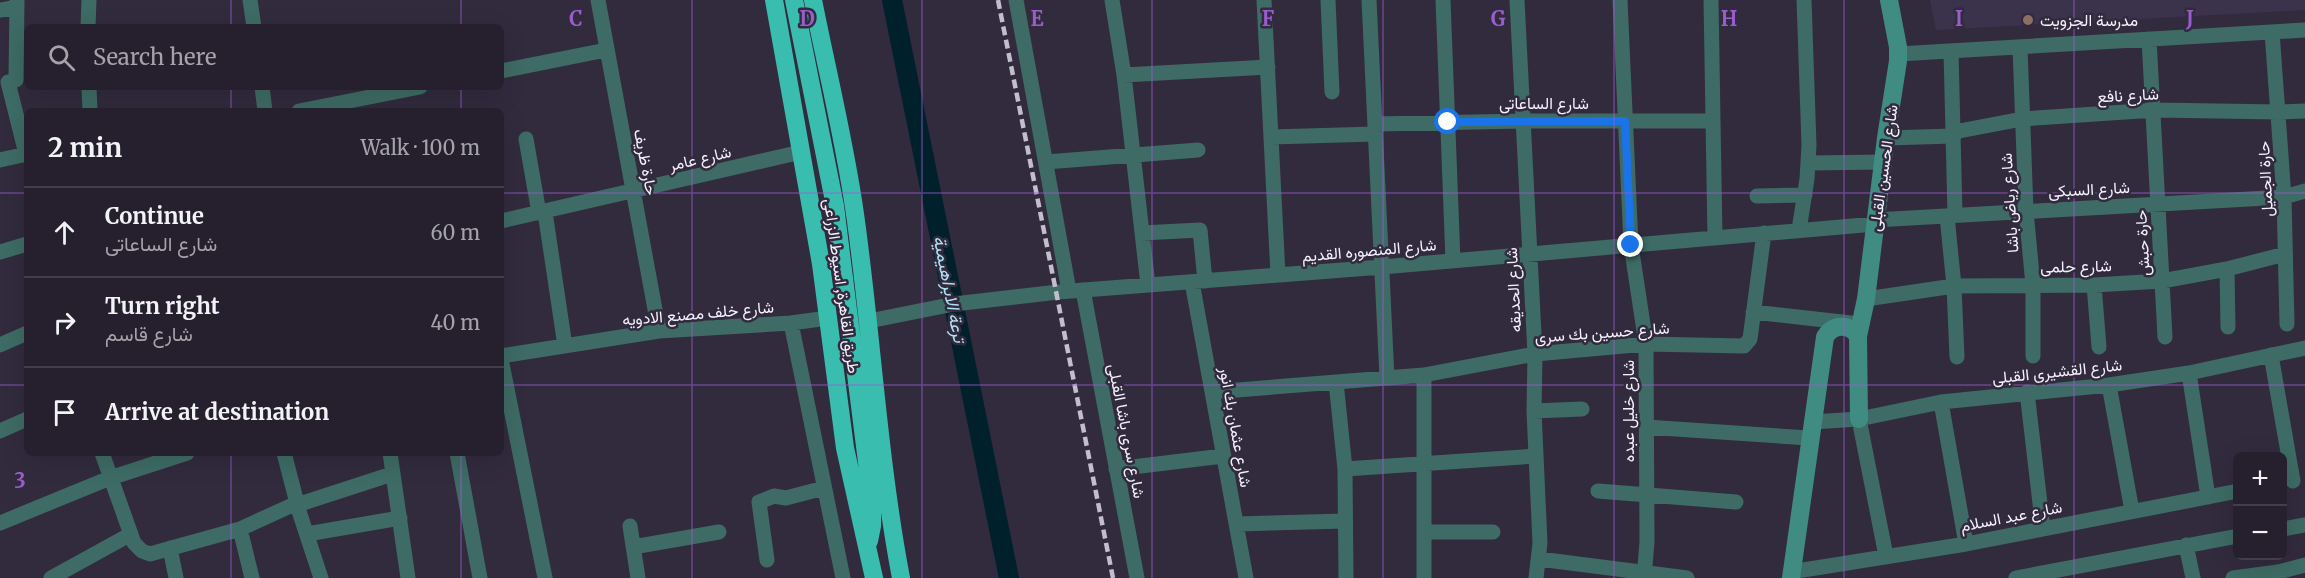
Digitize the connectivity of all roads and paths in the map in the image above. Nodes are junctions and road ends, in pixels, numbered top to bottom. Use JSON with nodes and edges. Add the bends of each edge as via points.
{"nodes":[{"id":1,"x":89,"y":0,"type":"edge"},
{"id":2,"x":250,"y":0,"type":"edge"},
{"id":3,"x":598,"y":0,"type":"edge"},
{"id":4,"x":774,"y":0,"type":"edge"},
{"id":5,"x":794,"y":0,"type":"edge"},
{"id":6,"x":813,"y":0,"type":"edge"},
{"id":7,"x":1016,"y":0,"type":"edge"},
{"id":8,"x":1112,"y":0,"type":"edge"},
{"id":9,"x":1264,"y":0,"type":"edge"},
{"id":10,"x":1328,"y":0,"type":"edge"},
{"id":11,"x":1369,"y":0,"type":"edge"},
{"id":12,"x":1443,"y":0,"type":"edge"},
{"id":13,"x":1517,"y":0,"type":"edge"},
{"id":14,"x":1620,"y":0,"type":"edge"},
{"id":15,"x":1710,"y":0,"type":"edge"},
{"id":16,"x":1804,"y":0,"type":"edge"},
{"id":17,"x":1889,"y":0,"type":"edge"},
{"id":18,"x":17,"y":4,"type":"edge"},
{"id":19,"x":0,"y":10,"type":"edge"},
{"id":20,"x":88,"y":24,"type":"edge"},
{"id":21,"x":254,"y":24,"type":"edge"},
{"id":22,"x":2305,"y":30,"type":"edge"},
{"id":23,"x":2272,"y":32,"type":"junction"},
{"id":24,"x":2150,"y":39,"type":"junction"},
{"id":25,"x":2020,"y":47,"type":"junction"},
{"id":26,"x":606,"y":50,"type":"junction"},
{"id":27,"x":1951,"y":51,"type":"junction"},
{"id":28,"x":1898,"y":54,"type":"junction"},
{"id":29,"x":1268,"y":68,"type":"junction"},
{"id":30,"x":504,"y":70,"type":"edge"},
{"id":31,"x":1124,"y":75,"type":"junction"},
{"id":32,"x":13,"y":81,"type":"edge"},
{"id":33,"x":89,"y":90,"type":"edge"},
{"id":34,"x":262,"y":90,"type":"edge"},
{"id":35,"x":405,"y":90,"type":"edge"},
{"id":36,"x":1332,"y":92,"type":"dead end"},
{"id":37,"x":90,"y":108,"type":"edge"},
{"id":38,"x":265,"y":108,"type":"edge"},
{"id":39,"x":314,"y":108,"type":"edge"},
{"id":40,"x":2154,"y":111,"type":"junction"},
{"id":41,"x":2305,"y":111,"type":"edge"},
{"id":42,"x":2279,"y":112,"type":"junction"},
{"id":43,"x":2022,"y":119,"type":"junction"},
{"id":44,"x":1523,"y":121,"type":"junction"},
{"id":45,"x":1625,"y":121,"type":"junction"},
{"id":46,"x":1713,"y":121,"type":"junction"},
{"id":47,"x":1448,"y":122,"type":"junction"},
{"id":48,"x":1375,"y":129,"type":"junction"},
{"id":49,"x":1954,"y":134,"type":"junction"},
{"id":50,"x":24,"y":138,"type":"edge"},
{"id":51,"x":1271,"y":138,"type":"junction"},
{"id":52,"x":1886,"y":138,"type":"junction"},
{"id":53,"x":526,"y":139,"type":"dead end"},
{"id":54,"x":1198,"y":150,"type":"dead end"},
{"id":55,"x":801,"y":152,"type":"junction"},
{"id":56,"x":24,"y":155,"type":"edge"},
{"id":57,"x":1133,"y":155,"type":"junction"},
{"id":58,"x":0,"y":160,"type":"edge"},
{"id":59,"x":1046,"y":162,"type":"junction"},
{"id":60,"x":1883,"y":162,"type":"junction"},
{"id":61,"x":1809,"y":163,"type":"junction"},
{"id":62,"x":2305,"y":191,"type":"edge"},
{"id":63,"x":633,"y":192,"type":"junction"},
{"id":64,"x":1805,"y":195,"type":"junction"},
{"id":65,"x":1757,"y":196,"type":"dead end"},
{"id":66,"x":2284,"y":197,"type":"junction"},
{"id":67,"x":2158,"y":203,"type":"junction"},
{"id":68,"x":2026,"y":211,"type":"junction"},
{"id":69,"x":542,"y":213,"type":"junction"},
{"id":70,"x":1951,"y":215,"type":"junction"},
{"id":71,"x":504,"y":220,"type":"edge"},
{"id":72,"x":1875,"y":222,"type":"junction"},
{"id":73,"x":1799,"y":230,"type":"junction"},
{"id":74,"x":1142,"y":233,"type":"junction"},
{"id":75,"x":1764,"y":233,"type":"junction"},
{"id":76,"x":1715,"y":238,"type":"junction"},
{"id":77,"x":24,"y":245,"type":"edge"},
{"id":78,"x":1631,"y":245,"type":"junction"},
{"id":79,"x":0,"y":252,"type":"edge"},
{"id":80,"x":1529,"y":254,"type":"junction"},
{"id":81,"x":2285,"y":254,"type":"junction"},
{"id":82,"x":1453,"y":261,"type":"junction"},
{"id":83,"x":1382,"y":267,"type":"junction"},
{"id":84,"x":2228,"y":269,"type":"junction"},
{"id":85,"x":1278,"y":275,"type":"junction"},
{"id":86,"x":1198,"y":281,"type":"junction"},
{"id":87,"x":2162,"y":281,"type":"junction"},
{"id":88,"x":1148,"y":285,"type":"junction"},
{"id":89,"x":2033,"y":285,"type":"junction"},
{"id":90,"x":2094,"y":285,"type":"junction"},
{"id":91,"x":1954,"y":286,"type":"junction"},
{"id":92,"x":1076,"y":290,"type":"junction"},
{"id":93,"x":1866,"y":299,"type":"junction"},
{"id":94,"x":1753,"y":312,"type":"junction"},
{"id":95,"x":828,"y":318,"type":"junction"},
{"id":96,"x":868,"y":321,"type":"junction"},
{"id":97,"x":791,"y":323,"type":"junction"},
{"id":98,"x":2287,"y":324,"type":"dead end"},
{"id":99,"x":2228,"y":327,"type":"dead end"},
{"id":100,"x":1859,"y":330,"type":"junction"},
{"id":101,"x":659,"y":331,"type":"junction"},
{"id":102,"x":24,"y":334,"type":"edge"},
{"id":103,"x":2165,"y":337,"type":"dead end"},
{"id":104,"x":1646,"y":344,"type":"junction"},
{"id":105,"x":0,"y":345,"type":"edge"},
{"id":106,"x":565,"y":346,"type":"junction"},
{"id":107,"x":2099,"y":347,"type":"dead end"},
{"id":108,"x":2305,"y":348,"type":"edge"},
{"id":109,"x":1535,"y":354,"type":"junction"},
{"id":110,"x":2271,"y":355,"type":"junction"},
{"id":111,"x":2033,"y":356,"type":"dead end"},
{"id":112,"x":504,"y":357,"type":"edge"},
{"id":113,"x":1958,"y":357,"type":"dead end"},
{"id":114,"x":504,"y":373,"type":"edge"},
{"id":115,"x":2189,"y":373,"type":"junction"},
{"id":116,"x":1424,"y":375,"type":"junction"},
{"id":117,"x":1387,"y":378,"type":"junction"},
{"id":118,"x":1336,"y":382,"type":"junction"},
{"id":119,"x":2109,"y":386,"type":"junction"},
{"id":120,"x":1212,"y":392,"type":"junction"},
{"id":121,"x":2027,"y":392,"type":"junction"},
{"id":122,"x":1941,"y":402,"type":"junction"},
{"id":123,"x":1582,"y":409,"type":"dead end"},
{"id":124,"x":1534,"y":411,"type":"junction"},
{"id":125,"x":1859,"y":419,"type":"junction"},
{"id":126,"x":24,"y":420,"type":"edge"},
{"id":127,"x":1646,"y":428,"type":"junction"},
{"id":128,"x":1810,"y":430,"type":"junction"},
{"id":129,"x":0,"y":431,"type":"edge"},
{"id":130,"x":103,"y":456,"type":"edge"},
{"id":131,"x":178,"y":456,"type":"edge"},
{"id":132,"x":285,"y":456,"type":"edge"},
{"id":133,"x":390,"y":456,"type":"edge"},
{"id":134,"x":458,"y":456,"type":"edge"},
{"id":135,"x":1223,"y":456,"type":"junction"},
{"id":136,"x":1536,"y":456,"type":"junction"},
{"id":137,"x":1424,"y":462,"type":"junction"},
{"id":138,"x":1116,"y":469,"type":"junction"},
{"id":139,"x":1345,"y":469,"type":"junction"},
{"id":140,"x":392,"y":474,"type":"junction"},
{"id":141,"x":110,"y":478,"type":"junction"},
{"id":142,"x":2294,"y":480,"type":"edge"},
{"id":143,"x":824,"y":488,"type":"junction"},
{"id":144,"x":1598,"y":490,"type":"dead end"},
{"id":145,"x":2233,"y":492,"type":"edge"},
{"id":146,"x":1646,"y":495,"type":"junction"},
{"id":147,"x":2208,"y":497,"type":"junction"},
{"id":148,"x":1736,"y":502,"type":"dead end"},
{"id":149,"x":297,"y":504,"type":"junction"},
{"id":150,"x":2132,"y":511,"type":"junction"},
{"id":151,"x":400,"y":518,"type":"junction"},
{"id":152,"x":1345,"y":521,"type":"junction"},
{"id":153,"x":0,"y":524,"type":"edge"},
{"id":154,"x":1236,"y":524,"type":"junction"},
{"id":155,"x":2305,"y":525,"type":"edge"},
{"id":156,"x":630,"y":526,"type":"dead end"},
{"id":157,"x":2287,"y":528,"type":"edge"},
{"id":158,"x":240,"y":529,"type":"junction"},
{"id":159,"x":2043,"y":529,"type":"junction"},
{"id":160,"x":719,"y":532,"type":"dead end"},
{"id":161,"x":1424,"y":532,"type":"junction"},
{"id":162,"x":1493,"y":532,"type":"dead end"},
{"id":163,"x":131,"y":534,"type":"junction"},
{"id":164,"x":308,"y":534,"type":"junction"},
{"id":165,"x":2233,"y":538,"type":"edge"},
{"id":166,"x":1966,"y":544,"type":"junction"},
{"id":167,"x":2186,"y":545,"type":"junction"},
{"id":168,"x":633,"y":547,"type":"junction"},
{"id":169,"x":170,"y":548,"type":"junction"},
{"id":170,"x":867,"y":548,"type":"junction"},
{"id":171,"x":1886,"y":556,"type":"junction"},
{"id":172,"x":1539,"y":559,"type":"junction"},
{"id":173,"x":767,"y":560,"type":"dead end"},
{"id":174,"x":2305,"y":565,"type":"edge"},
{"id":175,"x":2066,"y":574,"type":"edge"},
{"id":176,"x":1644,"y":575,"type":"edge"},
{"id":177,"x":1791,"y":575,"type":"edge"},
{"id":178,"x":2279,"y":575,"type":"edge"},
{"id":179,"x":51,"y":578,"type":"edge"},
{"id":180,"x":176,"y":578,"type":"edge"},
{"id":181,"x":252,"y":578,"type":"edge"},
{"id":182,"x":321,"y":578,"type":"edge"},
{"id":183,"x":408,"y":578,"type":"edge"},
{"id":184,"x":480,"y":578,"type":"edge"},
{"id":185,"x":545,"y":578,"type":"edge"},
{"id":186,"x":638,"y":578,"type":"edge"},
{"id":187,"x":843,"y":578,"type":"edge"},
{"id":188,"x":874,"y":578,"type":"edge"},
{"id":189,"x":901,"y":578,"type":"edge"},
{"id":190,"x":1137,"y":578,"type":"edge"},
{"id":191,"x":1246,"y":578,"type":"edge"},
{"id":192,"x":1346,"y":578,"type":"edge"},
{"id":193,"x":1424,"y":578,"type":"edge"},
{"id":194,"x":1536,"y":578,"type":"edge"},
{"id":195,"x":1687,"y":578,"type":"edge"},
{"id":196,"x":2016,"y":578,"type":"edge"},
{"id":197,"x":2193,"y":578,"type":"edge"},
{"id":198,"x":2233,"y":578,"type":"edge"}],
"edges":[{"from":1,"to":20,"type":"street"},
{"from":2,"to":21,"type":"street"},
{"from":3,"to":26,"type":"street","name":"حارة ظريف"},
{"from":4,"to":55,"type":"highway","name":"طريق القاهرة, اسيوط الزراعى"},
{"from":5,"to":170,"type":"highway","via":[[828,165],[873,514]]},
{"from":6,"to":96,"type":"highway","name":"طريق القاهرة, اسيوط الزراعى","via":[[855,212]]},
{"from":7,"to":59,"type":"street","name":"شارع سرى باشا القبلى"},
{"from":8,"to":31,"type":"street"},
{"from":9,"to":29,"type":"street"},
{"from":10,"to":36,"type":"street"},
{"from":11,"to":48,"type":"street"},
{"from":12,"to":47,"type":"street"},
{"from":13,"to":44,"type":"street","name":"شارع الحديقه"},
{"from":14,"to":45,"type":"street","name":"شارع خليل عبده"},
{"from":15,"to":46,"type":"street"},
{"from":16,"to":61,"type":"street"},
{"from":17,"to":28,"type":"main road","name":"شارع الحسين القبلى"},
{"from":18,"to":19,"type":"street"},
{"from":18,"to":32,"type":"street"},
{"from":22,"to":23,"type":"street"},
{"from":23,"to":24,"type":"street"},
{"from":23,"to":42,"type":"street","name":"حارة الجميل"},
{"from":24,"to":25,"type":"street"},
{"from":24,"to":40,"type":"street","name":"حارة حبش"},
{"from":25,"to":27,"type":"street"},
{"from":25,"to":43,"type":"street","name":"شارع رياض باشا"},
{"from":26,"to":30,"type":"street"},
{"from":26,"to":63,"type":"street","name":"حارة ظريف"},
{"from":27,"to":28,"type":"street"},
{"from":27,"to":49,"type":"street"},
{"from":28,"to":52,"type":"main road","name":"شارع الحسين القبلى"},
{"from":29,"to":31,"type":"street"},
{"from":29,"to":51,"type":"street"},
{"from":31,"to":57,"type":"street"},
{"from":32,"to":50,"type":"street"},
{"from":33,"to":37,"type":"street"},
{"from":34,"to":38,"type":"street"},
{"from":35,"to":39,"type":"street"},
{"from":40,"to":42,"type":"street","name":"شارع نافع"},
{"from":40,"to":43,"type":"street","name":"شارع نافع"},
{"from":40,"to":67,"type":"street","name":"حارة حبش"},
{"from":41,"to":42,"type":"street","name":"شارع نافع"},
{"from":42,"to":66,"type":"street","name":"حارة الجميل"},
{"from":43,"to":49,"type":"street","name":"شارع نافع"},
{"from":43,"to":68,"type":"street","name":"شارع رياض باشا"},
{"from":44,"to":45,"type":"street","name":"شارع الساعاتى"},
{"from":44,"to":47,"type":"street","name":"شارع الساعاتى"},
{"from":44,"to":80,"type":"street","name":"شارع الحديقه"},
{"from":45,"to":46,"type":"street","name":"شارع الساعاتى"},
{"from":45,"to":78,"type":"street","name":"شارع خليل عبده"},
{"from":46,"to":76,"type":"street"},
{"from":47,"to":48,"type":"street","name":"شارع الساعاتى"},
{"from":47,"to":82,"type":"street"},
{"from":48,"to":51,"type":"street","name":"شارع الساعاتى"},
{"from":48,"to":83,"type":"street"},
{"from":49,"to":52,"type":"street","name":"شارع نافع"},
{"from":49,"to":70,"type":"street"},
{"from":51,"to":85,"type":"street"},
{"from":52,"to":60,"type":"main road","name":"شارع الحسين القبلى"},
{"from":53,"to":69,"type":"street"},
{"from":54,"to":57,"type":"street"},
{"from":55,"to":63,"type":"street","name":"شارع عامر"},
{"from":55,"to":95,"type":"highway","name":"طريق القاهرة, اسيوط الزراعى"},
{"from":56,"to":58,"type":"street"},
{"from":57,"to":59,"type":"street"},
{"from":57,"to":74,"type":"street"},
{"from":59,"to":92,"type":"street","name":"شارع سرى باشا القبلى"},
{"from":60,"to":61,"type":"street"},
{"from":60,"to":72,"type":"main road","name":"شارع الحسين القبلى"},
{"from":61,"to":64,"type":"street"},
{"from":62,"to":66,"type":"street","name":"شارع السبكى"},
{"from":63,"to":69,"type":"street","name":"شارع عامر"},
{"from":63,"to":101,"type":"street","name":"حارة ظريف"},
{"from":64,"to":65,"type":"street"},
{"from":64,"to":73,"type":"street"},
{"from":66,"to":67,"type":"street","name":"شارع السبكى"},
{"from":66,"to":81,"type":"street","name":"حارة الجميل"},
{"from":67,"to":68,"type":"street","name":"شارع السبكى"},
{"from":67,"to":87,"type":"street","name":"حارة حبش"},
{"from":68,"to":70,"type":"street","name":"شارع السبكى"},
{"from":68,"to":89,"type":"street","name":"شارع رياض باشا"},
{"from":69,"to":71,"type":"street","name":"شارع عامر"},
{"from":69,"to":106,"type":"street"},
{"from":70,"to":72,"type":"street","name":"شارع السبكى"},
{"from":70,"to":91,"type":"street"},
{"from":72,"to":73,"type":"street","name":"شارع المنصوره القديم"},
{"from":72,"to":93,"type":"main road","name":"شارع الحسين القبلى"},
{"from":73,"to":75,"type":"street","name":"شارع المنصوره القديم"},
{"from":74,"to":86,"type":"street","name":"شارع عثمان بك انور","via":[[1200,230]]},
{"from":74,"to":88,"type":"street"},
{"from":75,"to":76,"type":"street","name":"شارع المنصوره القديم"},
{"from":75,"to":94,"type":"street"},
{"from":76,"to":78,"type":"street","name":"شارع المنصوره القديم"},
{"from":77,"to":79,"type":"street"},
{"from":78,"to":80,"type":"street","name":"شارع المنصوره القديم"},
{"from":78,"to":104,"type":"street","name":"شارع خليل عبده"},
{"from":80,"to":82,"type":"street","name":"شارع المنصوره القديم"},
{"from":80,"to":109,"type":"street","name":"شارع الحديقه"},
{"from":81,"to":84,"type":"street","name":"شارع حلمى"},
{"from":81,"to":98,"type":"street","name":"حارة الجميل"},
{"from":82,"to":83,"type":"street","name":"شارع المنصوره القديم"},
{"from":83,"to":85,"type":"street","name":"شارع المنصوره القديم"},
{"from":83,"to":117,"type":"street"},
{"from":84,"to":87,"type":"street","name":"شارع حلمى"},
{"from":84,"to":99,"type":"street"},
{"from":85,"to":86,"type":"street","name":"شارع المنصوره القديم"},
{"from":86,"to":88,"type":"street","name":"شارع المنصوره القديم"},
{"from":86,"to":120,"type":"street","name":"شارع عثمان بك انور"},
{"from":87,"to":90,"type":"street","name":"شارع حلمى"},
{"from":87,"to":103,"type":"street","name":"حارة حبش"},
{"from":88,"to":92,"type":"street","name":"شارع المنصوره القديم"},
{"from":89,"to":90,"type":"street","name":"شارع حلمى"},
{"from":89,"to":91,"type":"street","name":"شارع حلمى"},
{"from":89,"to":111,"type":"street","name":"شارع رياض باشا"},
{"from":90,"to":107,"type":"street"},
{"from":91,"to":93,"type":"street","name":"شارع حلمى"},
{"from":91,"to":113,"type":"street"},
{"from":92,"to":96,"type":"street","name":"شارع المنصوره القديم","via":[[954,304]]},
{"from":92,"to":138,"type":"street","name":"شارع سرى باشا القبلى"},
{"from":93,"to":100,"type":"main road","name":"شارع الحسين القبلى"},
{"from":94,"to":100,"type":"street"},
{"from":94,"to":104,"type":"street","name":"شارع حسين بك سرى","via":[[1749,339],[1744,346]]},
{"from":95,"to":97,"type":"street","name":"شارع خلف مصنع الادويه"},
{"from":95,"to":170,"type":"highway","name":"طريق القاهرة, اسيوط الزراعى","via":[[845,448]]},
{"from":96,"to":189,"type":"highway","name":"طريق القاهرة, اسيوط الزراعى","via":[[878,428]]},
{"from":97,"to":101,"type":"street","name":"شارع خلف مصنع الادويه"},
{"from":97,"to":143,"type":"street"},
{"from":100,"to":125,"type":"main road","name":"شارع الحسين القبلى"},
{"from":100,"to":128,"type":"main road","via":[[1839,326],[1825,337]]},
{"from":101,"to":106,"type":"street","name":"شارع خلف مصنع الادويه"},
{"from":102,"to":105,"type":"street"},
{"from":104,"to":109,"type":"street","name":"شارع حسين بك سرى"},
{"from":104,"to":127,"type":"street","name":"شارع خليل عبده"},
{"from":106,"to":112,"type":"street","name":"شارع خلف مصنع الادويه"},
{"from":108,"to":110,"type":"street","name":"شارع القشيرى القبلى"},
{"from":109,"to":116,"type":"street","name":"شارع حسين بك سرى"},
{"from":109,"to":124,"type":"street","name":"شارع الحديقه"},
{"from":110,"to":115,"type":"street","name":"شارع القشيرى القبلى"},
{"from":110,"to":142,"type":"street"},
{"from":114,"to":185,"type":"street"},
{"from":115,"to":119,"type":"street","name":"شارع القشيرى القبلى"},
{"from":115,"to":147,"type":"street"},
{"from":116,"to":117,"type":"street","name":"شارع حسين بك سرى"},
{"from":116,"to":137,"type":"street"},
{"from":117,"to":118,"type":"street","name":"شارع حسين بك سرى"},
{"from":118,"to":120,"type":"street","name":"شارع حسين بك سرى"},
{"from":118,"to":139,"type":"street"},
{"from":119,"to":121,"type":"street","name":"شارع القشيرى القبلى"},
{"from":119,"to":150,"type":"street"},
{"from":120,"to":135,"type":"street","name":"شارع عثمان بك انور"},
{"from":121,"to":122,"type":"street","name":"شارع القشيرى القبلى"},
{"from":121,"to":159,"type":"street"},
{"from":122,"to":125,"type":"street","name":"شارع القشيرى القبلى"},
{"from":122,"to":166,"type":"street"},
{"from":123,"to":124,"type":"street"},
{"from":124,"to":136,"type":"street","name":"شارع الحديقه"},
{"from":125,"to":128,"type":"street","name":"شارع القشيرى القبلى"},
{"from":125,"to":171,"type":"street"},
{"from":126,"to":129,"type":"street"},
{"from":127,"to":128,"type":"street","name":"شارع القشيرى القبلى"},
{"from":127,"to":146,"type":"street","name":"شارع خليل عبده"},
{"from":128,"to":177,"type":"main road"},
{"from":130,"to":141,"type":"street"},
{"from":131,"to":141,"type":"street"},
{"from":132,"to":149,"type":"street"},
{"from":133,"to":140,"type":"street"},
{"from":134,"to":184,"type":"street"},
{"from":135,"to":138,"type":"street"},
{"from":135,"to":154,"type":"street","name":"شارع عثمان بك انور"},
{"from":136,"to":137,"type":"street"},
{"from":136,"to":172,"type":"street","name":"شارع الحديقه"},
{"from":137,"to":139,"type":"street"},
{"from":137,"to":161,"type":"street"},
{"from":138,"to":190,"type":"street","name":"شارع سرى باشا القبلى"},
{"from":139,"to":152,"type":"street"},
{"from":140,"to":149,"type":"street"},
{"from":140,"to":151,"type":"street"},
{"from":141,"to":153,"type":"street"},
{"from":141,"to":163,"type":"street"},
{"from":143,"to":173,"type":"street","via":[[759,502]]},
{"from":143,"to":187,"type":"street"},
{"from":144,"to":146,"type":"street"},
{"from":145,"to":147,"type":"street","name":"شارع عبد السلام"},
{"from":146,"to":148,"type":"street"},
{"from":146,"to":176,"type":"street","name":"شارع خليل عبده"},
{"from":147,"to":150,"type":"street","name":"شارع عبد السلام"},
{"from":149,"to":158,"type":"street"},
{"from":149,"to":164,"type":"street"},
{"from":150,"to":159,"type":"street","name":"شارع عبد السلام"},
{"from":151,"to":164,"type":"street"},
{"from":151,"to":183,"type":"street"},
{"from":152,"to":154,"type":"street"},
{"from":152,"to":192,"type":"street"},
{"from":154,"to":191,"type":"street","name":"شارع عثمان بك انور"},
{"from":155,"to":157,"type":"street"},
{"from":156,"to":168,"type":"street"},
{"from":158,"to":169,"type":"street"},
{"from":158,"to":181,"type":"street"},
{"from":159,"to":166,"type":"street","name":"شارع عبد السلام"},
{"from":160,"to":168,"type":"street"},
{"from":161,"to":162,"type":"street"},
{"from":161,"to":193,"type":"street"},
{"from":163,"to":169,"type":"street","via":[[134,543],[150,554]]},
{"from":163,"to":179,"type":"street"},
{"from":164,"to":182,"type":"street"},
{"from":165,"to":167,"type":"street"},
{"from":166,"to":171,"type":"street","name":"شارع عبد السلام"},
{"from":167,"to":175,"type":"street"},
{"from":167,"to":197,"type":"street"},
{"from":168,"to":186,"type":"street"},
{"from":169,"to":180,"type":"street"},
{"from":170,"to":188,"type":"highway","name":"طريق القاهرة, اسيوط الزراعى"},
{"from":171,"to":177,"type":"street","name":"شارع عبد السلام"},
{"from":172,"to":176,"type":"street"},
{"from":172,"to":194,"type":"street","name":"شارع الحديقه"},
{"from":174,"to":178,"type":"street"},
{"from":175,"to":196,"type":"street"},
{"from":176,"to":195,"type":"street"},
{"from":178,"to":198,"type":"street"}]}
